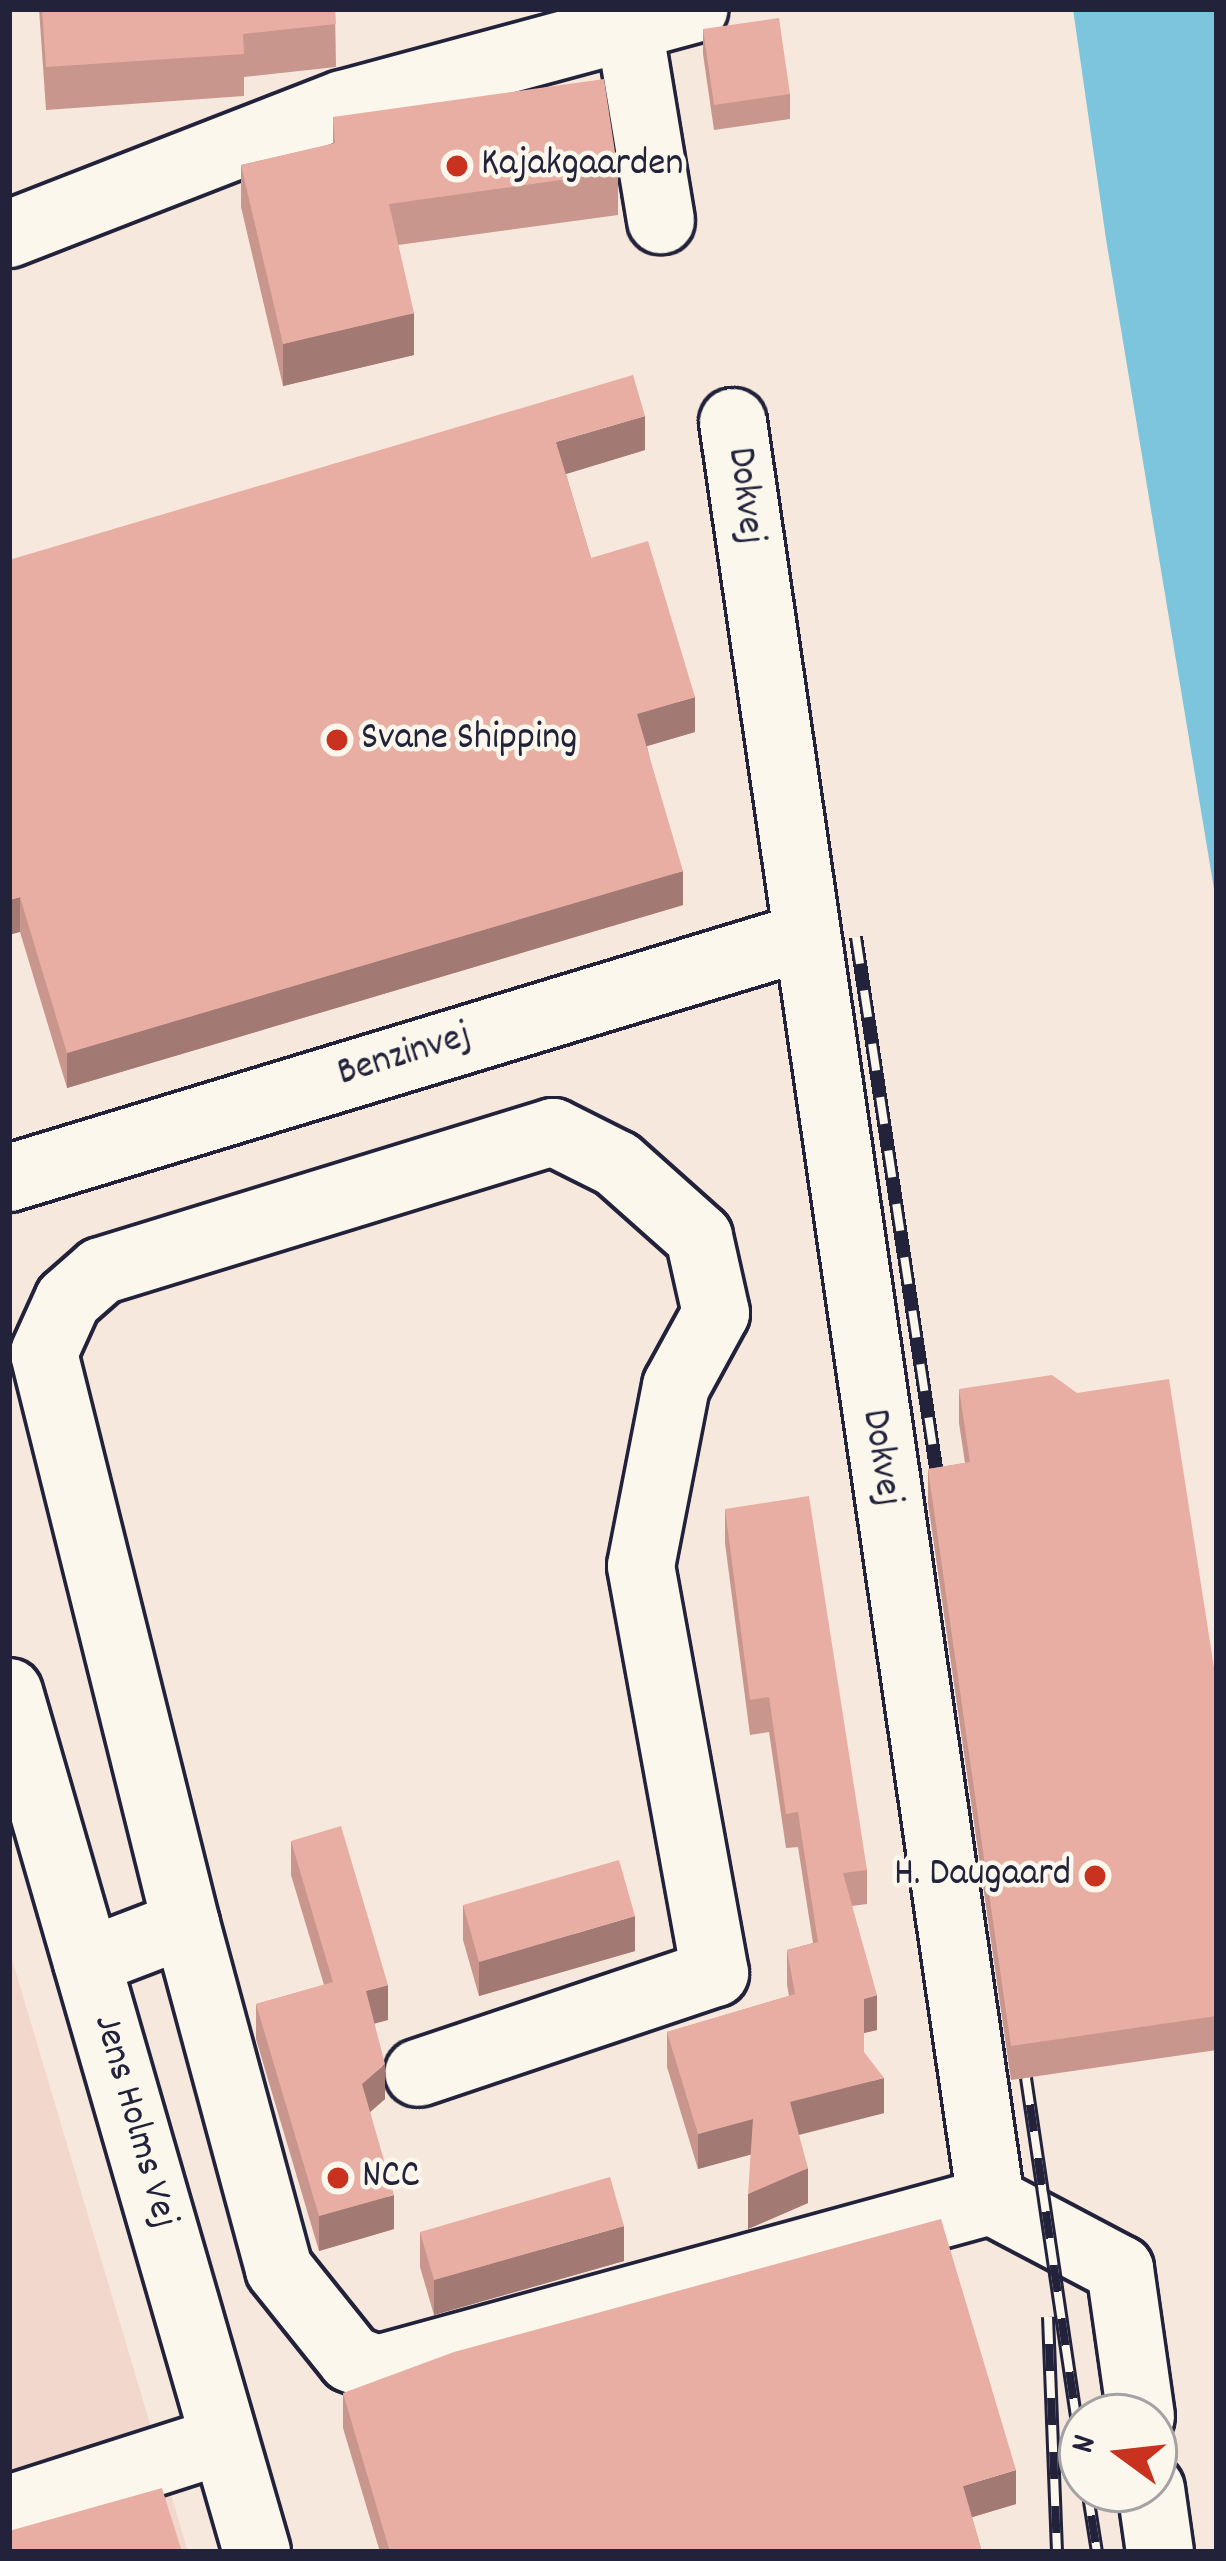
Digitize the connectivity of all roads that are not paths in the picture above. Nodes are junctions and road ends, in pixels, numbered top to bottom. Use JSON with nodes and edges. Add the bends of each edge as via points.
{"nodes":[{"id":1,"x":694,"y":9,"type":"edge"},
{"id":2,"x":629,"y":27,"type":"junction"},
{"id":3,"x":661,"y":220,"type":"dead end"},
{"id":4,"x":9,"y":234,"type":"edge"},
{"id":5,"x":734,"y":422,"type":"dead end"},
{"id":6,"x":801,"y":938,"type":"junction"},
{"id":7,"x":9,"y":1178,"type":"edge"},
{"id":8,"x":9,"y":1692,"type":"edge"},
{"id":9,"x":187,"y":1924,"type":"junction"},
{"id":10,"x":87,"y":1962,"type":"junction"},
{"id":11,"x":418,"y":2073,"type":"dead end"},
{"id":12,"x":991,"y":2201,"type":"junction"},
{"id":13,"x":1138,"y":2393,"type":"edge"},
{"id":14,"x":224,"y":2440,"type":"junction"},
{"id":15,"x":9,"y":2509,"type":"edge"},
{"id":16,"x":1154,"y":2513,"type":"edge"},
{"id":17,"x":257,"y":2552,"type":"edge"},
{"id":18,"x":1160,"y":2552,"type":"edge"}],
"edges":[{"from":1,"to":2,"type":"street"},
{"from":2,"to":3,"type":"street"},
{"from":2,"to":4,"type":"street","via":[[343,104]]},
{"from":5,"to":6,"type":"street","name":"Dokvej"},
{"from":6,"to":7,"type":"street","name":"Benzinvej"},
{"from":6,"to":12,"type":"street","name":"Dokvej"},
{"from":8,"to":10,"type":"street","name":"Jens Holms Vej"},
{"from":9,"to":10,"type":"street"},
{"from":9,"to":11,"type":"street","via":[[44,1353],[68,1300],[101,1271],[553,1132],[617,1164],[699,1238],[716,1312],[676,1386],[641,1566],[715,1973]]},
{"from":9,"to":12,"type":"street","via":[[279,2269],[351,2359],[377,2369]]},
{"from":10,"to":14,"type":"street","name":"Jens Holms Vej"},
{"from":12,"to":13,"type":"street","via":[[1120,2269]]},
{"from":14,"to":15,"type":"street"},
{"from":14,"to":17,"type":"street","name":"Jens Holms Vej"},
{"from":16,"to":18,"type":"street"}]}
